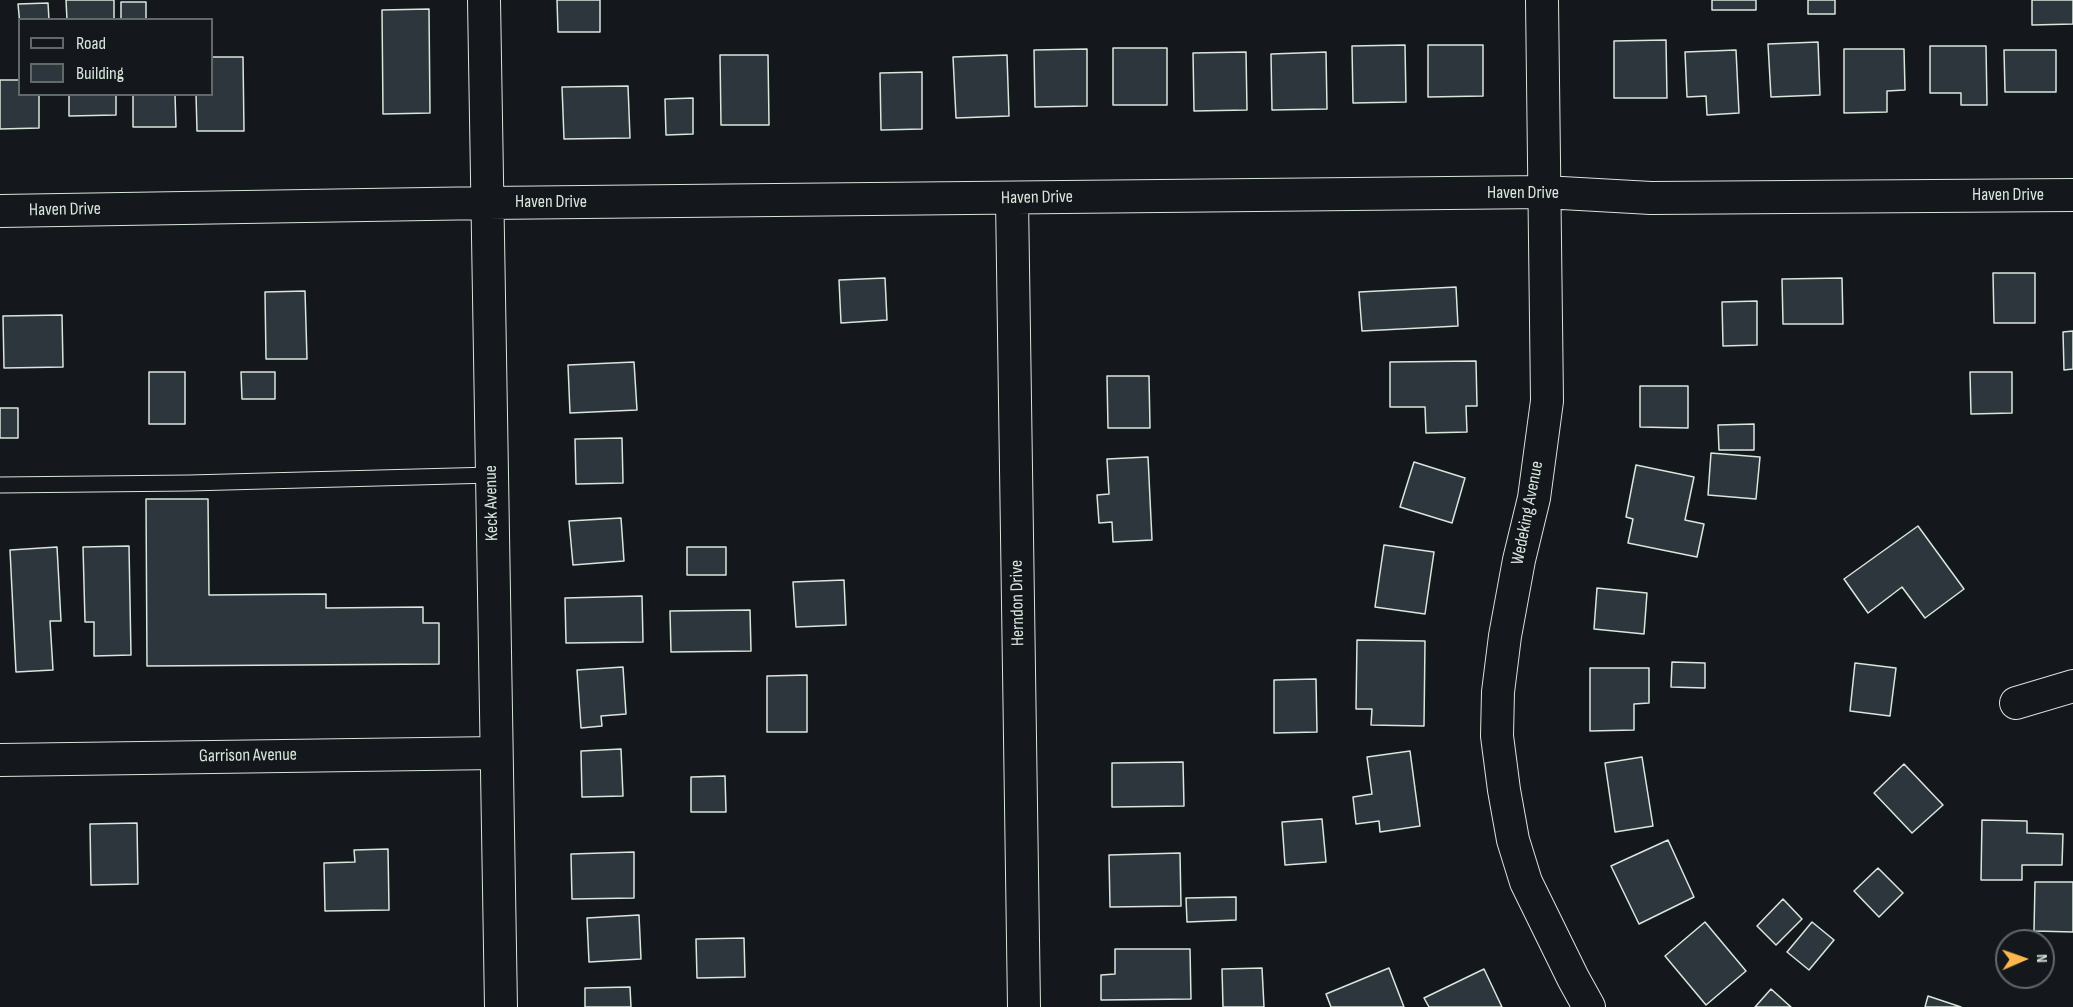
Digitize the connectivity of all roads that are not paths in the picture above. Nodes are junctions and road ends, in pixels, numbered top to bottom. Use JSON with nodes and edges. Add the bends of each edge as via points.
{"nodes":[{"id":1,"x":484,"y":0,"type":"edge"},
{"id":2,"x":1542,"y":0,"type":"edge"},
{"id":3,"x":1544,"y":192,"type":"junction"},
{"id":4,"x":2073,"y":195,"type":"edge"},
{"id":5,"x":1012,"y":199,"type":"junction"},
{"id":6,"x":488,"y":203,"type":"junction"},
{"id":7,"x":0,"y":212,"type":"edge"},
{"id":8,"x":492,"y":475,"type":"junction"},
{"id":9,"x":0,"y":485,"type":"edge"},
{"id":10,"x":2073,"y":686,"type":"edge"},
{"id":11,"x":2016,"y":703,"type":"dead end"},
{"id":12,"x":496,"y":753,"type":"junction"},
{"id":13,"x":0,"y":760,"type":"edge"},
{"id":14,"x":501,"y":1007,"type":"edge"},
{"id":15,"x":1024,"y":1007,"type":"edge"},
{"id":16,"x":1589,"y":1007,"type":"edge"}],
"edges":[{"from":1,"to":6,"type":"street","name":"Keck Avenue"},
{"from":2,"to":3,"type":"street","name":"Wedeking Avenue"},
{"from":3,"to":4,"type":"street","name":"Haven Drive","via":[[1651,198]]},
{"from":3,"to":5,"type":"street","name":"Haven Drive"},
{"from":3,"to":16,"type":"street","name":"Wedeking Avenue","via":[[1547,401],[1534,498],[1505,636],[1497,736],[1513,840],[1526,882]]},
{"from":5,"to":6,"type":"street","name":"Haven Drive"},
{"from":5,"to":15,"type":"street","name":"Herndon Drive"},
{"from":6,"to":7,"type":"street","name":"Haven Drive"},
{"from":6,"to":8,"type":"street","name":"Keck Avenue"},
{"from":8,"to":9,"type":"lane"},
{"from":8,"to":12,"type":"street","name":"Keck Avenue"},
{"from":10,"to":11,"type":"street"},
{"from":12,"to":13,"type":"street","name":"Garrison Avenue"},
{"from":12,"to":14,"type":"street","name":"Keck Avenue"}]}
